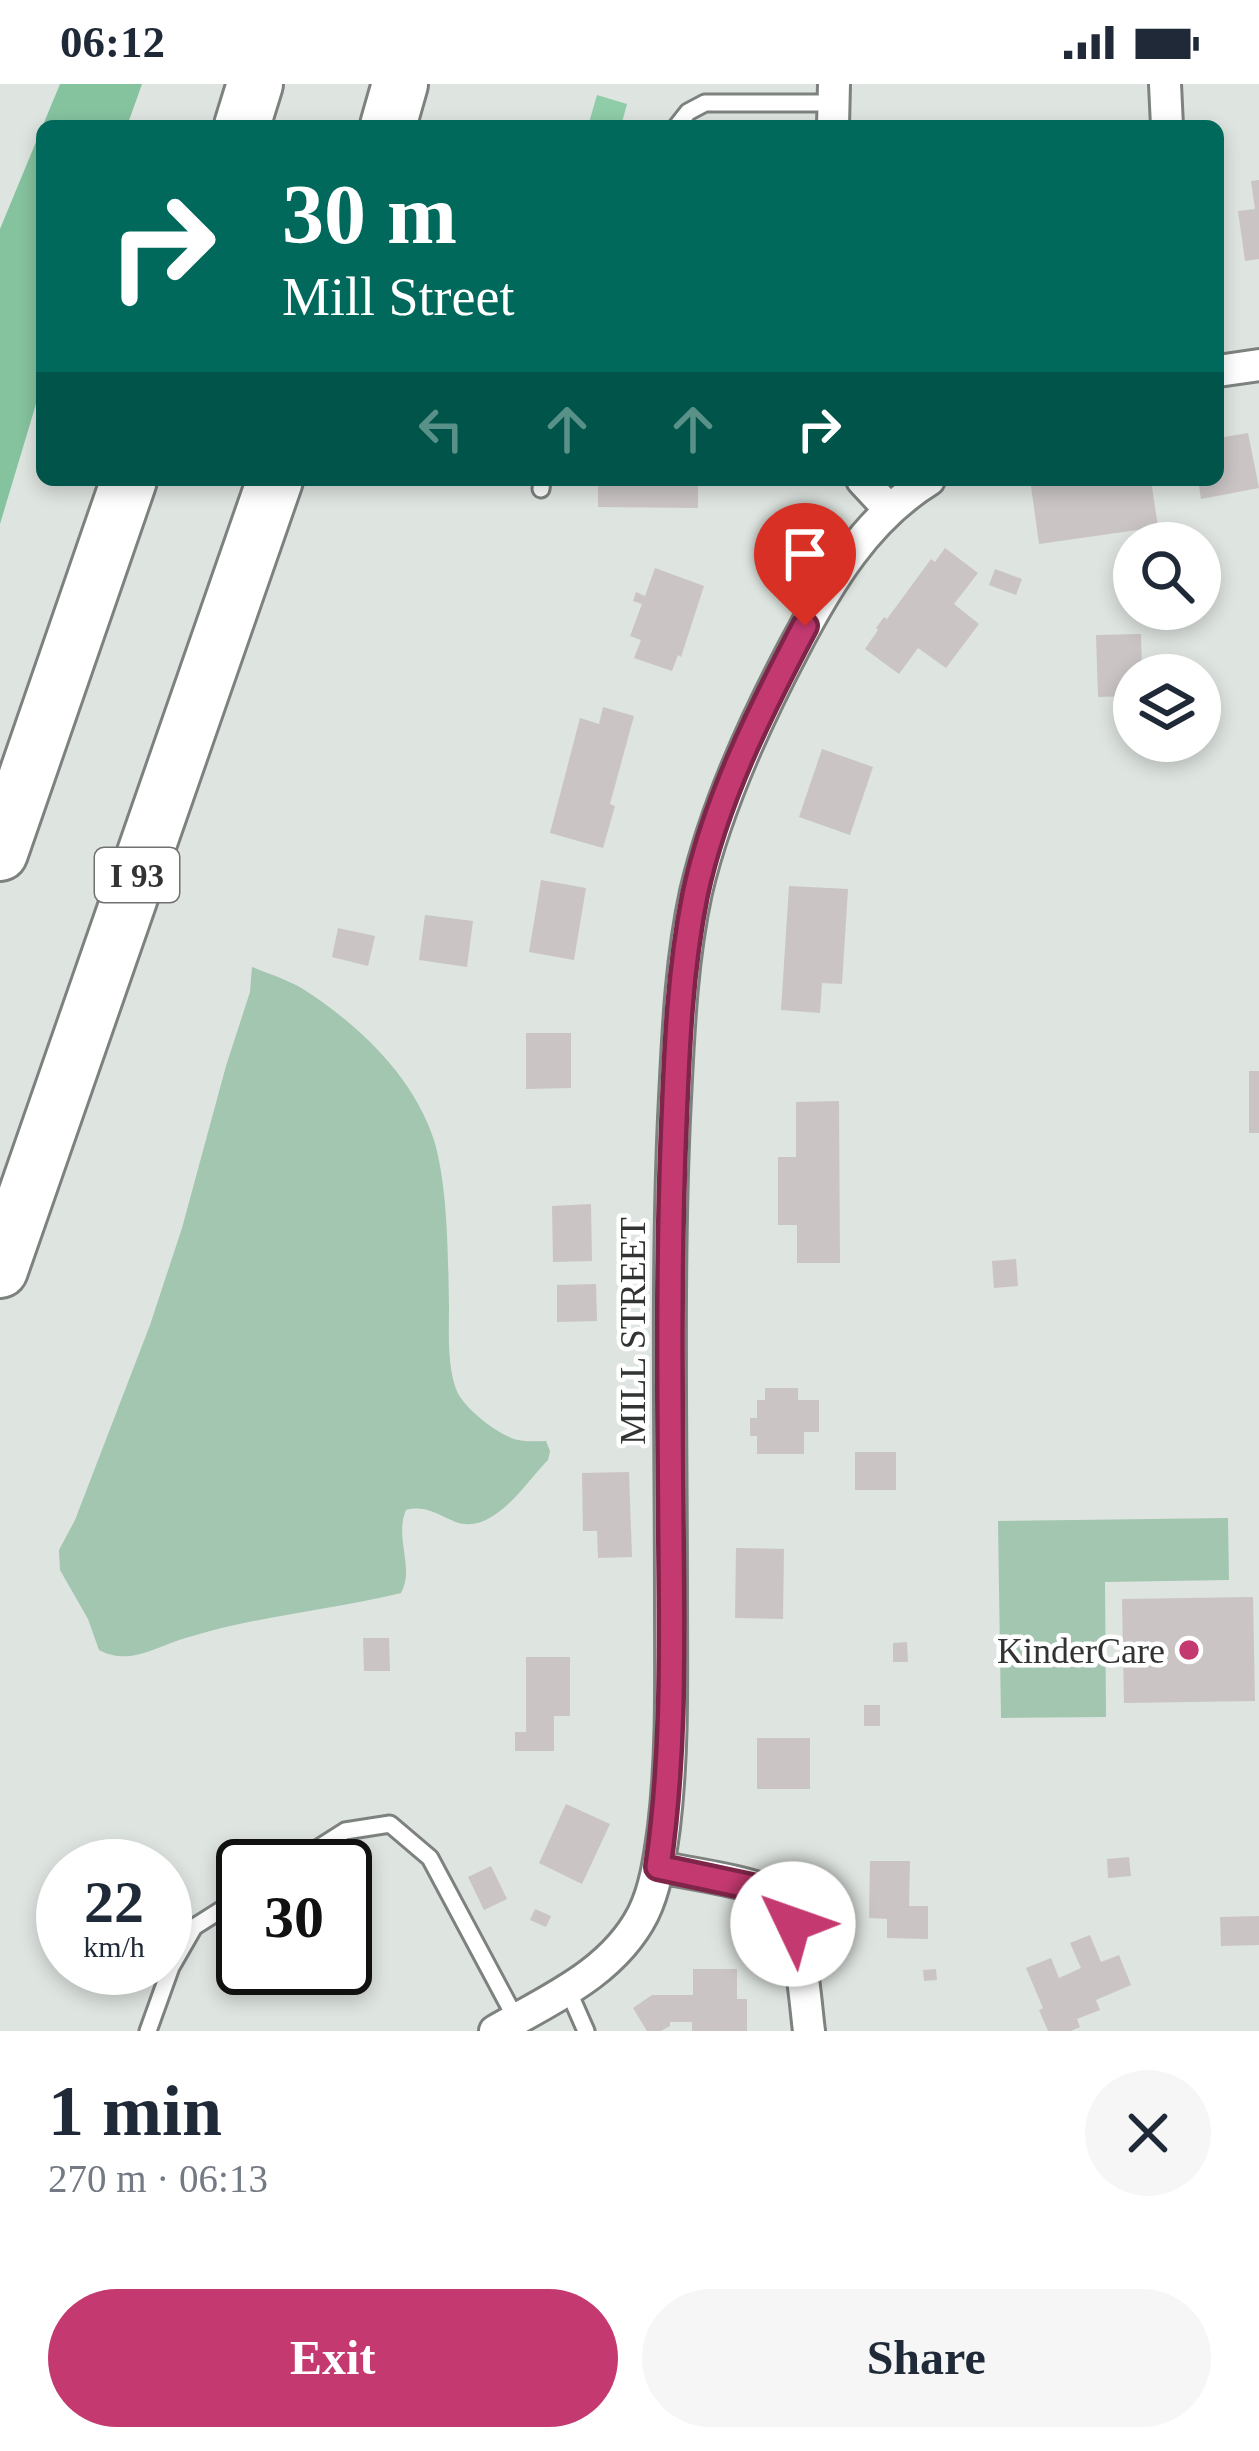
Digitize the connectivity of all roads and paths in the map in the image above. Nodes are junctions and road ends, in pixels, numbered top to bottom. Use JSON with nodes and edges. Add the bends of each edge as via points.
{"nodes":[{"id":1,"x":255,"y":84,"type":"edge"},
{"id":2,"x":400,"y":84,"type":"edge"},
{"id":3,"x":1165,"y":84,"type":"edge"},
{"id":4,"x":833,"y":104,"type":"edge"},
{"id":5,"x":244,"y":120,"type":"edge"},
{"id":6,"x":390,"y":120,"type":"edge"},
{"id":7,"x":682,"y":120,"type":"edge"},
{"id":8,"x":1167,"y":120,"type":"edge"},
{"id":9,"x":1259,"y":365,"type":"edge"},
{"id":10,"x":1224,"y":370,"type":"edge"},
{"id":11,"x":127,"y":486,"type":"edge"},
{"id":12,"x":272,"y":486,"type":"edge"},
{"id":13,"x":868,"y":486,"type":"edge"},
{"id":14,"x":921,"y":486,"type":"edge"},
{"id":15,"x":889,"y":509,"type":"junction"},
{"id":16,"x":0,"y":853,"type":"edge"},
{"id":17,"x":0,"y":1270,"type":"edge"},
{"id":18,"x":332,"y":1839,"type":"edge"},
{"id":19,"x":658,"y":1867,"type":"junction"},
{"id":20,"x":216,"y":1914,"type":"edge"},
{"id":21,"x":568,"y":1990,"type":"junction"},
{"id":22,"x":506,"y":2025,"type":"edge"},
{"id":23,"x":148,"y":2031,"type":"edge"},
{"id":24,"x":586,"y":2031,"type":"edge"},
{"id":25,"x":809,"y":2031,"type":"edge"}],
"edges":[{"from":1,"to":5,"type":"highway"},
{"from":2,"to":6,"type":"highway"},
{"from":3,"to":8,"type":"street"},
{"from":4,"to":7,"type":"lane","via":[[705,103]]},
{"from":9,"to":10,"type":"street"},
{"from":11,"to":16,"type":"highway"},
{"from":12,"to":17,"type":"highway","number":"I 93"},
{"from":13,"to":15,"type":"street"},
{"from":14,"to":15,"type":"street","name":"MILL STREET"},
{"from":15,"to":19,"type":"street","name":"MILL STREET","via":[[830,586],[764,708],[717,823],[691,918],[670,1212],[671,1710]]},
{"from":18,"to":22,"type":"lane","via":[[391,1824],[430,1858]]},
{"from":19,"to":21,"type":"street","name":"MILL STREET","via":[[634,1928]]},
{"from":19,"to":25,"type":"street","via":[[760,1888],[782,1901],[793,1924]]},
{"from":20,"to":23,"type":"lane","via":[[194,1928],[171,1966]]},
{"from":21,"to":22,"type":"street","name":"MILL STREET"},
{"from":21,"to":24,"type":"lane"}]}
